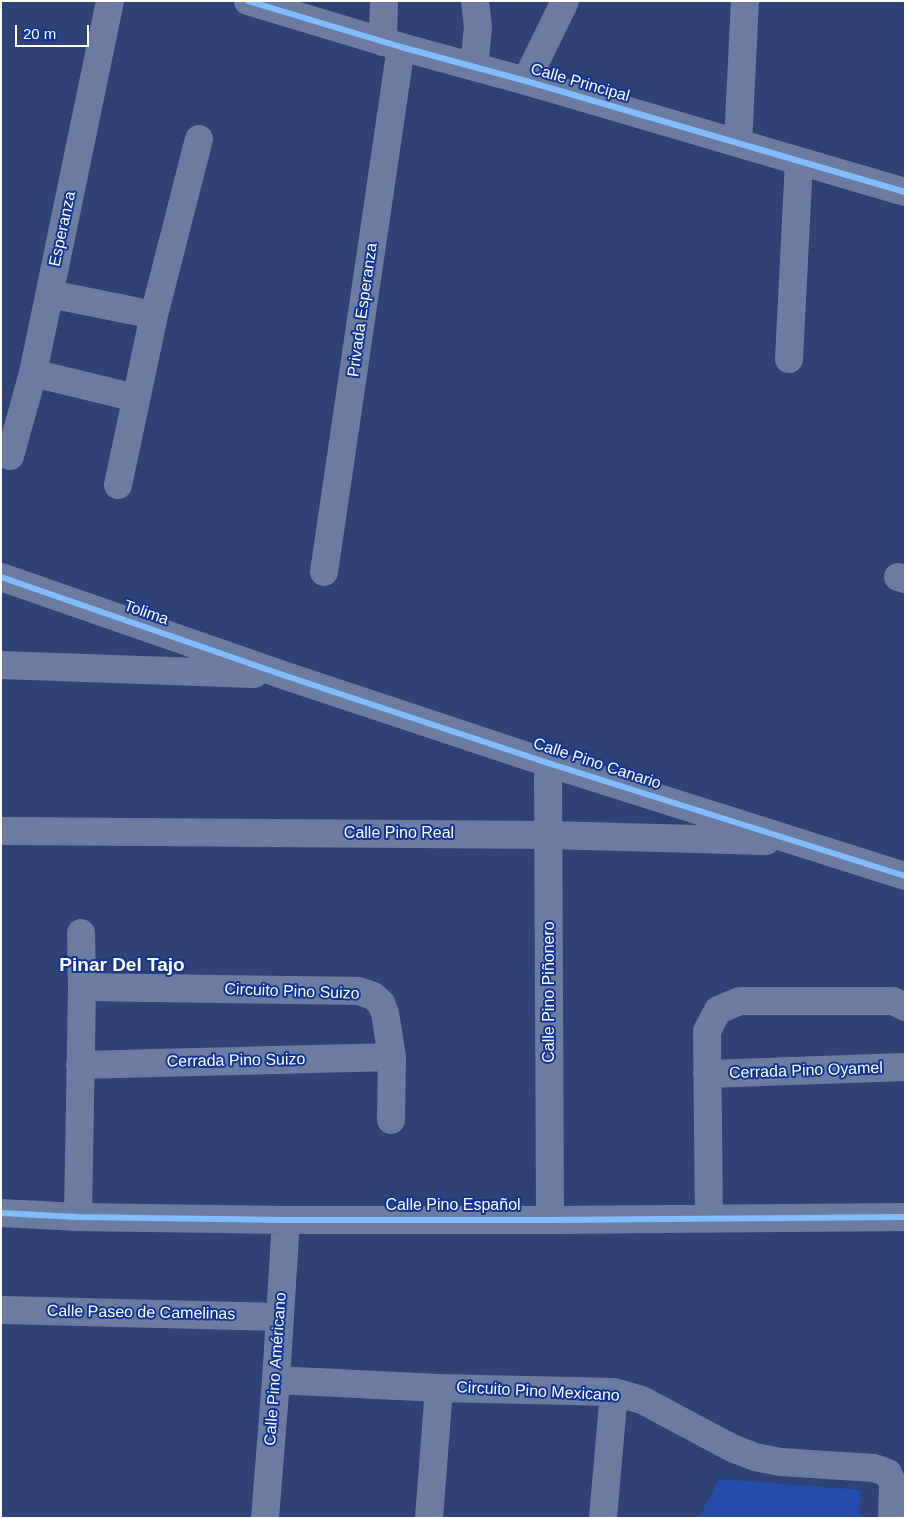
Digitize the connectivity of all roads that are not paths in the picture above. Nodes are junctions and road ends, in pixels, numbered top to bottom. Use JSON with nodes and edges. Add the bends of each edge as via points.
{"nodes":[{"id":1,"x":110,"y":1,"type":"edge"},
{"id":2,"x":248,"y":1,"type":"edge"},
{"id":3,"x":384,"y":1,"type":"edge"},
{"id":4,"x":475,"y":1,"type":"edge"},
{"id":5,"x":565,"y":1,"type":"edge"},
{"id":6,"x":745,"y":1,"type":"edge"},
{"id":7,"x":392,"y":44,"type":"junction"},
{"id":8,"x":474,"y":67,"type":"junction"},
{"id":9,"x":526,"y":81,"type":"junction"},
{"id":10,"x":199,"y":139,"type":"dead end"},
{"id":11,"x":738,"y":143,"type":"junction"},
{"id":12,"x":800,"y":161,"type":"junction"},
{"id":13,"x":905,"y":192,"type":"edge"},
{"id":14,"x":50,"y":294,"type":"junction"},
{"id":15,"x":154,"y":315,"type":"junction"},
{"id":16,"x":789,"y":359,"type":"dead end"},
{"id":17,"x":33,"y":373,"type":"junction"},
{"id":18,"x":136,"y":398,"type":"junction"},
{"id":19,"x":10,"y":456,"type":"dead end"},
{"id":20,"x":118,"y":485,"type":"dead end"},
{"id":21,"x":324,"y":572,"type":"dead end"},
{"id":22,"x":1,"y":577,"type":"edge"},
{"id":23,"x":1,"y":665,"type":"edge"},
{"id":24,"x":282,"y":675,"type":"junction"},
{"id":25,"x":548,"y":763,"type":"junction"},
{"id":26,"x":1,"y":831,"type":"edge"},
{"id":27,"x":550,"y":835,"type":"junction"},
{"id":28,"x":797,"y":842,"type":"junction"},
{"id":29,"x":905,"y":876,"type":"edge"},
{"id":30,"x":81,"y":933,"type":"dead end"},
{"id":31,"x":82,"y":987,"type":"junction"},
{"id":32,"x":905,"y":1007,"type":"edge"},
{"id":33,"x":392,"y":1057,"type":"junction"},
{"id":34,"x":80,"y":1065,"type":"junction"},
{"id":35,"x":905,"y":1067,"type":"edge"},
{"id":36,"x":707,"y":1074,"type":"junction"},
{"id":37,"x":390,"y":1120,"type":"dead end"},
{"id":38,"x":1,"y":1213,"type":"edge"},
{"id":39,"x":78,"y":1217,"type":"junction"},
{"id":40,"x":905,"y":1217,"type":"edge"},
{"id":41,"x":710,"y":1219,"type":"junction"},
{"id":42,"x":286,"y":1220,"type":"junction"},
{"id":43,"x":550,"y":1220,"type":"junction"},
{"id":44,"x":1,"y":1310,"type":"edge"},
{"id":45,"x":280,"y":1317,"type":"junction"},
{"id":46,"x":276,"y":1380,"type":"junction"},
{"id":47,"x":439,"y":1388,"type":"junction"},
{"id":48,"x":614,"y":1392,"type":"junction"},
{"id":49,"x":264,"y":1518,"type":"edge"},
{"id":50,"x":429,"y":1518,"type":"edge"},
{"id":51,"x":603,"y":1518,"type":"edge"},
{"id":52,"x":892,"y":1518,"type":"edge"}],
"edges":[{"from":1,"to":14,"type":"street","name":"Esperanza"},
{"from":2,"to":7,"type":"street","name":"Calle Principal"},
{"from":3,"to":7,"type":"street","name":"Privada Esperanza"},
{"from":4,"to":8,"type":"street","via":[[478,28]]},
{"from":5,"to":9,"type":"street"},
{"from":6,"to":11,"type":"street"},
{"from":7,"to":8,"type":"street","name":"Calle Principal"},
{"from":7,"to":21,"type":"street","name":"Privada Esperanza"},
{"from":8,"to":9,"type":"street","name":"Calle Principal"},
{"from":9,"to":11,"type":"street","name":"Calle Principal"},
{"from":10,"to":15,"type":"street"},
{"from":11,"to":12,"type":"street","name":"Calle Principal"},
{"from":12,"to":13,"type":"street","name":"Calle Principal"},
{"from":12,"to":16,"type":"street"},
{"from":14,"to":15,"type":"street"},
{"from":14,"to":17,"type":"street","name":"Esperanza"},
{"from":15,"to":18,"type":"street"},
{"from":17,"to":18,"type":"street"},
{"from":17,"to":19,"type":"street","name":"Esperanza"},
{"from":18,"to":20,"type":"street"},
{"from":22,"to":24,"type":"street","name":"Tolima"},
{"from":23,"to":24,"type":"street"},
{"from":24,"to":25,"type":"street","name":"Calle Pino Canario"},
{"from":25,"to":27,"type":"street","name":"Calle Pino Piñonero"},
{"from":25,"to":28,"type":"street","name":"Calle Pino Canario"},
{"from":26,"to":27,"type":"street","name":"Calle Pino Real"},
{"from":27,"to":28,"type":"street","name":"Calle Pino Real"},
{"from":27,"to":43,"type":"street","name":"Calle Pino Piñonero"},
{"from":28,"to":29,"type":"street","name":"Calle Pino Canario"},
{"from":30,"to":31,"type":"street"},
{"from":31,"to":33,"type":"street","name":"Circuito Pino Suizo","via":[[359,992],[373,996],[381,1003]]},
{"from":31,"to":34,"type":"street"},
{"from":32,"to":36,"type":"street","name":"Cerrada Pino Oyamel","via":[[894,1001],[740,1001],[718,1010],[707,1031]]},
{"from":33,"to":34,"type":"street","name":"Cerrada Pino Suizo"},
{"from":33,"to":37,"type":"street","name":"Circuito Pino Suizo"},
{"from":34,"to":39,"type":"street"},
{"from":35,"to":36,"type":"street","name":"Cerrada Pino Oyamel"},
{"from":36,"to":41,"type":"street","name":"Cerrada Pino Oyamel"},
{"from":38,"to":39,"type":"street","name":"Calle Pino Español"},
{"from":39,"to":42,"type":"street","name":"Calle Pino Español"},
{"from":40,"to":41,"type":"street","name":"Calle Pino Español"},
{"from":41,"to":43,"type":"street","name":"Calle Pino Español"},
{"from":42,"to":43,"type":"street","name":"Calle Pino Español"},
{"from":42,"to":45,"type":"street","name":"Calle Pino Américano"},
{"from":44,"to":45,"type":"street","name":"Calle Paseo de Camelinas"},
{"from":45,"to":46,"type":"street","name":"Calle Pino Américano"},
{"from":46,"to":47,"type":"street","name":"Circuito Pino Mexicano"},
{"from":46,"to":49,"type":"street","name":"Calle Pino Américano"},
{"from":47,"to":48,"type":"street","name":"Circuito Pino Mexicano"},
{"from":47,"to":50,"type":"street"},
{"from":48,"to":51,"type":"street"},
{"from":48,"to":52,"type":"street","name":"Circuito Pino Mexicano","via":[[642,1400],[755,1457],[780,1462],[874,1468],[888,1473],[893,1484]]}]}
